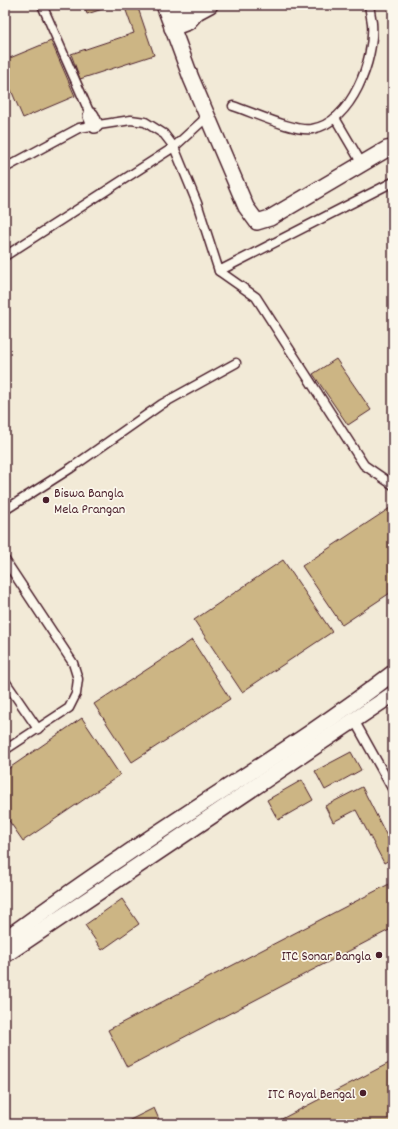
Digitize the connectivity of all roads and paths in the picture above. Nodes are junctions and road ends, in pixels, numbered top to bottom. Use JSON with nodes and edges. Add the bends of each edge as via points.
{"nodes":[{"id":1,"x":42,"y":5,"type":"edge"},
{"id":2,"x":369,"y":5,"type":"edge"},
{"id":3,"x":206,"y":7,"type":"edge"},
{"id":4,"x":168,"y":16,"type":"edge"},
{"id":5,"x":233,"y":106,"type":"dead end"},
{"id":6,"x":208,"y":116,"type":"junction"},
{"id":7,"x":335,"y":118,"type":"junction"},
{"id":8,"x":93,"y":120,"type":"junction"},
{"id":9,"x":174,"y":147,"type":"junction"},
{"id":10,"x":393,"y":148,"type":"edge"},
{"id":11,"x":362,"y":164,"type":"junction"},
{"id":12,"x":5,"y":168,"type":"edge"},
{"id":13,"x":393,"y":182,"type":"edge"},
{"id":14,"x":5,"y":256,"type":"edge"},
{"id":15,"x":219,"y":271,"type":"junction"},
{"id":16,"x":236,"y":363,"type":"dead end"},
{"id":17,"x":393,"y":485,"type":"edge"},
{"id":18,"x":5,"y":510,"type":"edge"},
{"id":19,"x":5,"y":560,"type":"edge"},
{"id":20,"x":393,"y":673,"type":"edge"},
{"id":21,"x":5,"y":681,"type":"edge"},
{"id":22,"x":393,"y":694,"type":"edge"},
{"id":23,"x":367,"y":702,"type":"junction"},
{"id":24,"x":354,"y":720,"type":"junction"},
{"id":25,"x":38,"y":728,"type":"junction"},
{"id":26,"x":5,"y":750,"type":"edge"},
{"id":27,"x":393,"y":790,"type":"edge"},
{"id":28,"x":122,"y":856,"type":"junction"},
{"id":29,"x":131,"y":871,"type":"junction"},
{"id":30,"x":5,"y":939,"type":"edge"},
{"id":31,"x":5,"y":955,"type":"edge"}],
"edges":[{"from":1,"to":8,"type":"lane"},
{"from":2,"to":7,"type":"lane","via":[[372,24],[366,63],[356,91],[343,111]]},
{"from":3,"to":4,"type":"street","via":[[183,9]]},
{"from":4,"to":6,"type":"street"},
{"from":5,"to":7,"type":"lane","via":[[293,128],[311,129]]},
{"from":6,"to":9,"type":"lane"},
{"from":6,"to":11,"type":"street","via":[[246,207],[257,222],[270,218]]},
{"from":7,"to":11,"type":"lane"},
{"from":8,"to":9,"type":"lane","via":[[145,122],[164,134]]},
{"from":8,"to":12,"type":"lane"},
{"from":9,"to":14,"type":"lane"},
{"from":9,"to":15,"type":"lane","via":[[197,203]]},
{"from":10,"to":11,"type":"street"},
{"from":13,"to":15,"type":"lane"},
{"from":15,"to":17,"type":"lane","via":[[256,297],[364,465]]},
{"from":16,"to":18,"type":"lane","via":[[162,404],[71,468]]},
{"from":19,"to":25,"type":"lane","via":[[73,663],[78,678],[76,694],[69,708]]},
{"from":20,"to":23,"type":"street"},
{"from":21,"to":25,"type":"lane"},
{"from":22,"to":23,"type":"street"},
{"from":23,"to":24,"type":"street"},
{"from":23,"to":28,"type":"street"},
{"from":24,"to":27,"type":"lane"},
{"from":24,"to":29,"type":"street"},
{"from":25,"to":26,"type":"lane"},
{"from":28,"to":29,"type":"lane"},
{"from":28,"to":30,"type":"street"},
{"from":29,"to":31,"type":"street"}]}
